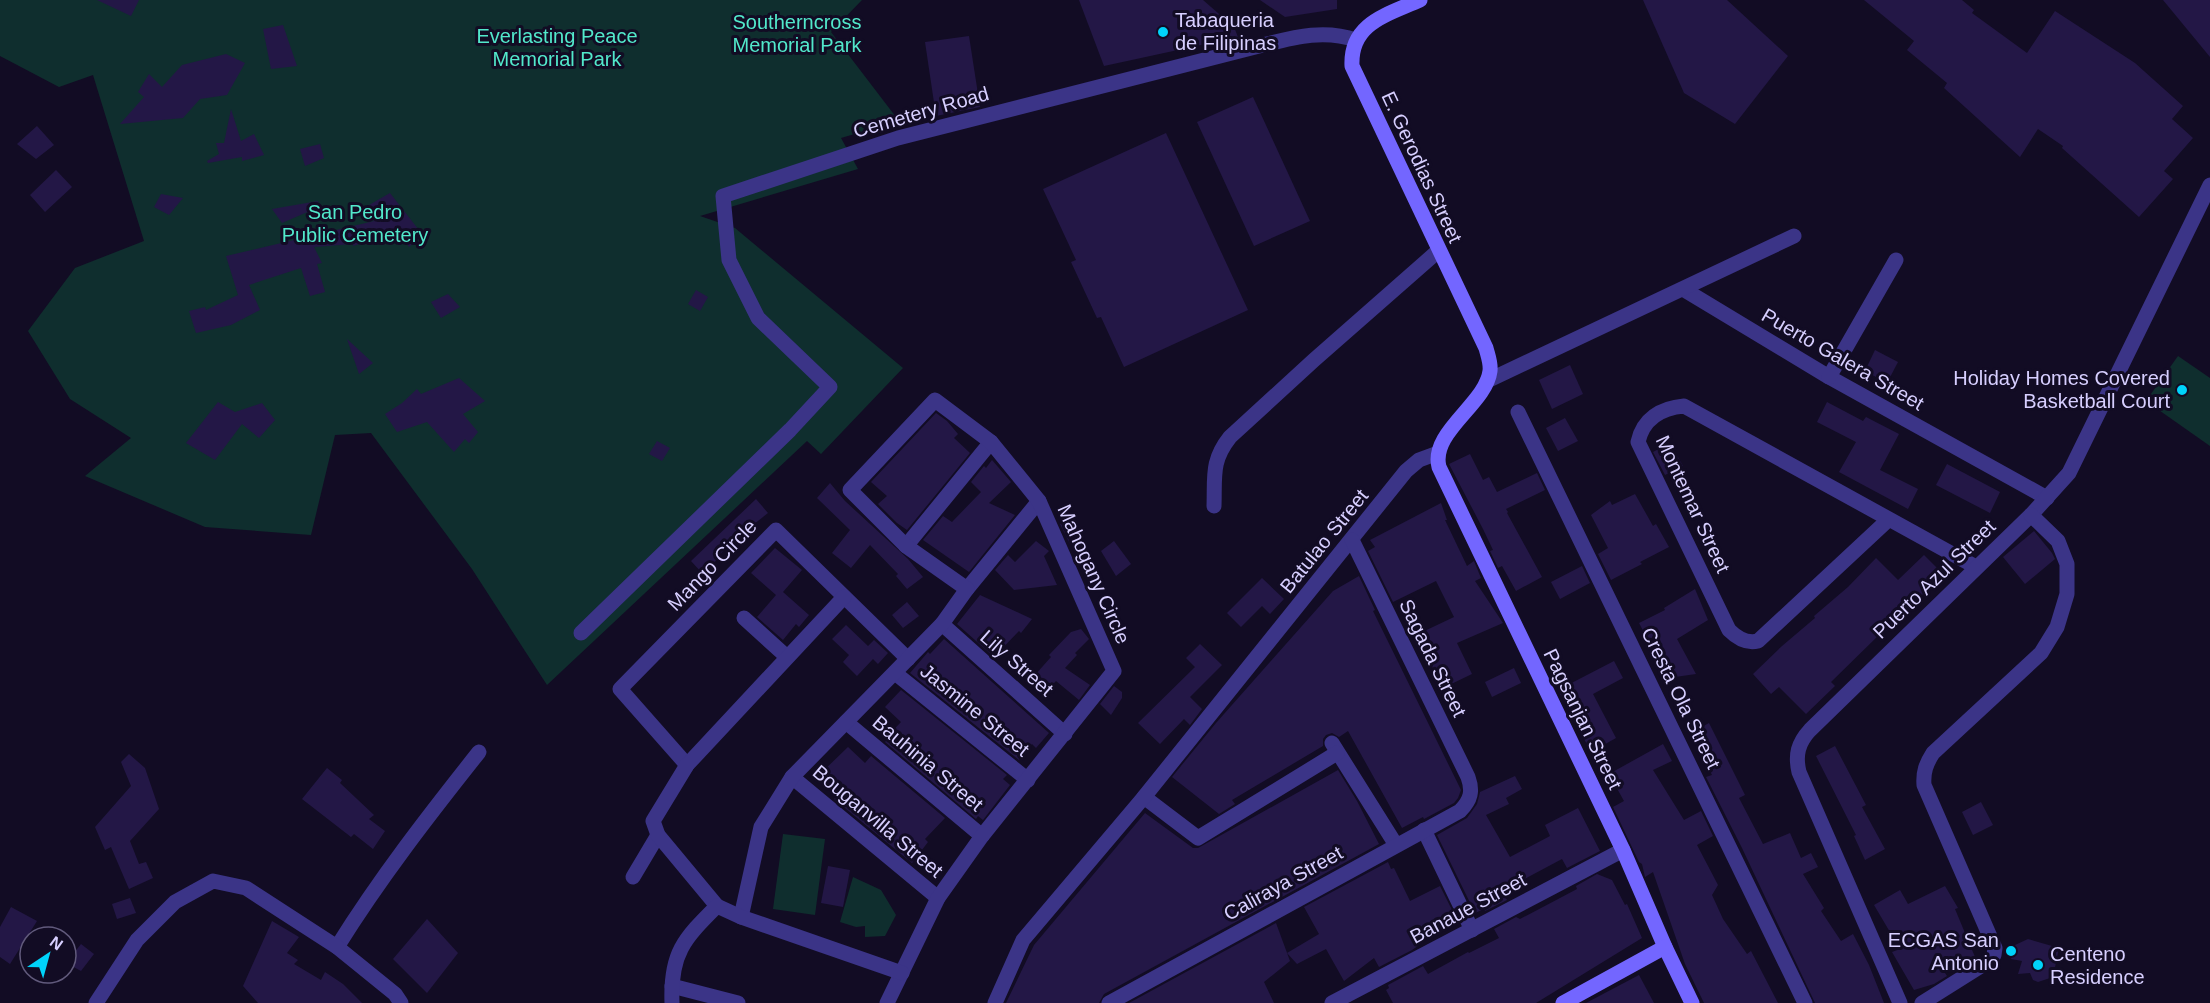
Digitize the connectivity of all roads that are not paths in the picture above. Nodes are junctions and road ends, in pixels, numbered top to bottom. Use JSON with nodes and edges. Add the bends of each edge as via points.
{"nodes":[{"id":1,"x":1420,"y":0,"type":"edge"},
{"id":2,"x":1356,"y":39,"type":"junction"},
{"id":3,"x":2210,"y":185,"type":"edge"},
{"id":4,"x":1794,"y":236,"type":"dead end"},
{"id":5,"x":1438,"y":251,"type":"junction"},
{"id":6,"x":1896,"y":260,"type":"dead end"},
{"id":7,"x":1683,"y":289,"type":"junction"},
{"id":8,"x":1829,"y":377,"type":"junction"},
{"id":9,"x":1487,"y":381,"type":"junction"},
{"id":10,"x":1518,"y":412,"type":"dead end"},
{"id":11,"x":991,"y":442,"type":"junction"},
{"id":12,"x":1438,"y":453,"type":"junction"},
{"id":13,"x":2047,"y":498,"type":"junction"},
{"id":14,"x":1039,"y":501,"type":"junction"},
{"id":15,"x":1214,"y":506,"type":"dead end"},
{"id":16,"x":2031,"y":515,"type":"junction"},
{"id":17,"x":1888,"y":520,"type":"junction"},
{"id":18,"x":1352,"y":540,"type":"junction"},
{"id":19,"x":906,"y":546,"type":"junction"},
{"id":20,"x":1976,"y":567,"type":"junction"},
{"id":21,"x":967,"y":589,"type":"junction"},
{"id":22,"x":844,"y":597,"type":"junction"},
{"id":23,"x":744,"y":618,"type":"dead end"},
{"id":24,"x":942,"y":624,"type":"junction"},
{"id":25,"x":581,"y":633,"type":"dead end"},
{"id":26,"x":787,"y":657,"type":"junction"},
{"id":27,"x":908,"y":659,"type":"junction"},
{"id":28,"x":895,"y":673,"type":"junction"},
{"id":29,"x":846,"y":722,"type":"junction"},
{"id":30,"x":1065,"y":734,"type":"junction"},
{"id":31,"x":479,"y":752,"type":"dead end"},
{"id":32,"x":687,"y":765,"type":"junction"},
{"id":33,"x":792,"y":777,"type":"junction"},
{"id":34,"x":1028,"y":780,"type":"junction"},
{"id":35,"x":1471,"y":795,"type":"joint"},
{"id":36,"x":1144,"y":797,"type":"junction"},
{"id":37,"x":1424,"y":830,"type":"junction"},
{"id":38,"x":658,"y":835,"type":"junction"},
{"id":39,"x":982,"y":836,"type":"junction"},
{"id":40,"x":1396,"y":845,"type":"junction"},
{"id":41,"x":1623,"y":850,"type":"junction"},
{"id":42,"x":633,"y":877,"type":"dead end"},
{"id":43,"x":938,"y":898,"type":"junction"},
{"id":44,"x":717,"y":906,"type":"junction"},
{"id":45,"x":741,"y":917,"type":"junction"},
{"id":46,"x":1472,"y":930,"type":"junction"},
{"id":47,"x":337,"y":947,"type":"junction"},
{"id":48,"x":1665,"y":947,"type":"junction"},
{"id":49,"x":902,"y":973,"type":"junction"},
{"id":50,"x":672,"y":986,"type":"junction"},
{"id":51,"x":96,"y":1003,"type":"edge"},
{"id":52,"x":401,"y":1003,"type":"edge"},
{"id":53,"x":672,"y":1003,"type":"edge"},
{"id":54,"x":738,"y":1003,"type":"edge"},
{"id":55,"x":887,"y":1003,"type":"edge"},
{"id":56,"x":995,"y":1003,"type":"edge"},
{"id":57,"x":1109,"y":1003,"type":"edge"},
{"id":58,"x":1332,"y":1003,"type":"edge"},
{"id":59,"x":1563,"y":1003,"type":"edge"},
{"id":60,"x":1692,"y":1003,"type":"edge"},
{"id":61,"x":1805,"y":1003,"type":"edge"},
{"id":62,"x":1900,"y":1003,"type":"edge"},
{"id":63,"x":1922,"y":1003,"type":"edge"}],
"edges":[{"from":1,"to":2,"type":"street","via":[[1377,19]]},
{"from":2,"to":5,"type":"street","name":"E. Gerodias Street","via":[[1352,66]]},
{"from":2,"to":25,"type":"street","name":"Cemetery Road","via":[[1341,34],[1304,35],[1263,45],[898,138],[723,196],[729,260],[758,318],[830,387]]},
{"from":3,"to":13,"type":"street","name":"Puerto Azul Street","via":[[2069,472]]},
{"from":4,"to":7,"type":"street"},
{"from":5,"to":9,"type":"street","name":"E. Gerodias Street","via":[[1486,348],[1490,361]]},
{"from":5,"to":15,"type":"street","via":[[1230,437],[1215,462]]},
{"from":6,"to":8,"type":"street"},
{"from":7,"to":8,"type":"street","name":"Puerto Galera Street"},
{"from":7,"to":9,"type":"street"},
{"from":8,"to":13,"type":"street","name":"Puerto Galera Street"},
{"from":9,"to":12,"type":"street"},
{"from":10,"to":61,"type":"street","name":"Cresta Ola Street"},
{"from":11,"to":14,"type":"street","name":"Mahogany Circle"},
{"from":11,"to":19,"type":"street"},
{"from":11,"to":19,"type":"street","name":"Mahogany Circle","via":[[935,400],[850,490]]},
{"from":12,"to":18,"type":"street","name":"Batulao Street","via":[[1419,460],[1406,471]]},
{"from":12,"to":41,"type":"street","name":"Pagsanjan Street","via":[[1445,480]]},
{"from":13,"to":16,"type":"street","name":"Puerto Azul Street"},
{"from":14,"to":21,"type":"street"},
{"from":14,"to":30,"type":"street","name":"Mahogany Circle","via":[[1114,671]]},
{"from":16,"to":20,"type":"street","name":"Puerto Azul Street"},
{"from":16,"to":63,"type":"street","via":[[2058,541],[2067,564],[2067,594],[2057,627],[2041,653],[1933,753],[1924,776],[1924,785],[1995,952],[1989,961]]},
{"from":17,"to":17,"type":"street","name":"Montemar Street","via":[[1684,406],[1646,421],[1640,431],[1638,442],[1729,630],[1750,643],[1758,641]]},
{"from":17,"to":20,"type":"street","name":"Montemar Street"},
{"from":18,"to":35,"type":"street","name":"Sagada Street","via":[[1468,777]]},
{"from":18,"to":36,"type":"street","name":"Batulao Street"},
{"from":19,"to":21,"type":"street"},
{"from":20,"to":62,"type":"street","name":"Puerto Azul Street","via":[[1810,730],[1798,748],[1799,772]]},
{"from":21,"to":24,"type":"street"},
{"from":22,"to":26,"type":"street"},
{"from":22,"to":27,"type":"street","name":"Mango Circle"},
{"from":22,"to":32,"type":"street","name":"Mango Circle","via":[[776,530],[620,689]]},
{"from":23,"to":26,"type":"street"},
{"from":24,"to":27,"type":"street"},
{"from":24,"to":30,"type":"street","name":"Lily Street"},
{"from":26,"to":32,"type":"street"},
{"from":27,"to":28,"type":"street"},
{"from":28,"to":29,"type":"street"},
{"from":28,"to":34,"type":"street","name":"Jasmine Street"},
{"from":29,"to":33,"type":"street"},
{"from":29,"to":39,"type":"street","name":"Bauhinia Street"},
{"from":30,"to":34,"type":"street","name":"Mahogany Circle"},
{"from":31,"to":47,"type":"street","via":[[397,858]]},
{"from":32,"to":38,"type":"street","via":[[653,821]]},
{"from":33,"to":43,"type":"street","name":"Bouganvilla Street"},
{"from":33,"to":45,"type":"street","via":[[761,827]]},
{"from":34,"to":39,"type":"street","name":"Mahogany Circle"},
{"from":35,"to":37,"type":"street","name":"Caliraya Street","via":[[1460,811]]},
{"from":36,"to":40,"type":"street","via":[[1198,838],[1335,748]]},
{"from":36,"to":56,"type":"street","name":"Batulao Street","via":[[1023,940]]},
{"from":37,"to":40,"type":"street","name":"Caliraya Street"},
{"from":37,"to":46,"type":"street"},
{"from":38,"to":42,"type":"street"},
{"from":38,"to":44,"type":"street"},
{"from":39,"to":43,"type":"street","name":"Mahogany Circle"},
{"from":40,"to":57,"type":"street","name":"Caliraya Street"},
{"from":41,"to":46,"type":"street","name":"Banaue Street"},
{"from":41,"to":48,"type":"street","name":"Pagsanjan Street"},
{"from":43,"to":49,"type":"street","name":"Mahogany Circle"},
{"from":44,"to":45,"type":"street"},
{"from":44,"to":50,"type":"street","via":[[688,934],[676,957]]},
{"from":45,"to":49,"type":"street"},
{"from":46,"to":58,"type":"street","name":"Banaue Street"},
{"from":47,"to":51,"type":"street","via":[[246,888],[213,881],[175,902],[137,940]]},
{"from":47,"to":52,"type":"street"},
{"from":48,"to":59,"type":"street"},
{"from":48,"to":60,"type":"street","name":"Pagsanjan Street"},
{"from":49,"to":55,"type":"street","name":"Mahogany Circle"},
{"from":50,"to":53,"type":"street"},
{"from":50,"to":54,"type":"street"}]}
